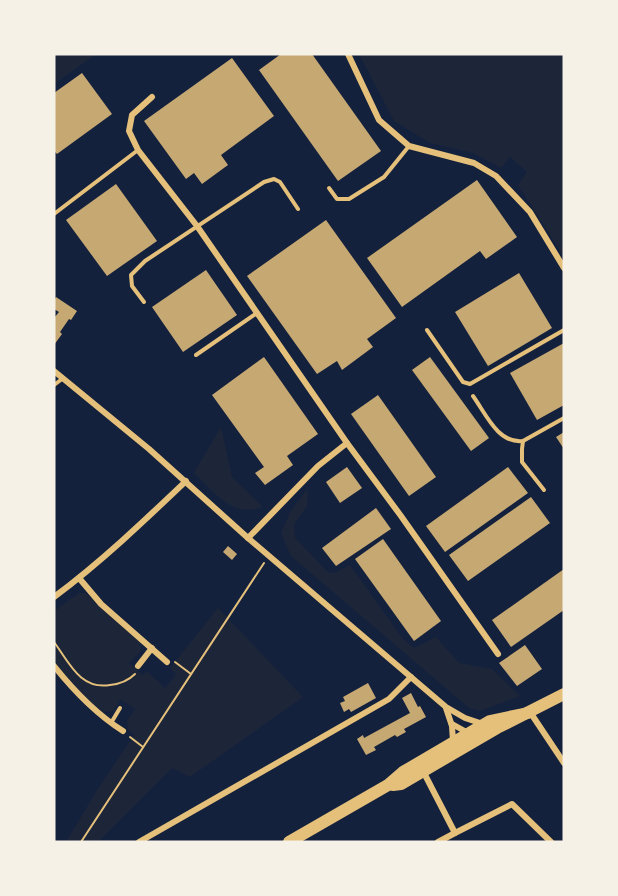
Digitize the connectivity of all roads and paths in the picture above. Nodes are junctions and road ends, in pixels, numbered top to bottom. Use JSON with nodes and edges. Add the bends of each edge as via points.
{"nodes":[{"id":1,"x":348,"y":54,"type":"edge"},
{"id":2,"x":152,"y":97,"type":"dead end"},
{"id":3,"x":409,"y":146,"type":"junction"},
{"id":4,"x":138,"y":150,"type":"junction"},
{"id":5,"x":329,"y":188,"type":"dead end"},
{"id":6,"x":298,"y":209,"type":"dead end"},
{"id":7,"x":54,"y":214,"type":"edge"},
{"id":8,"x":197,"y":226,"type":"junction"},
{"id":9,"x":564,"y":268,"type":"edge"},
{"id":10,"x":144,"y":302,"type":"dead end"},
{"id":11,"x":257,"y":312,"type":"junction"},
{"id":12,"x":427,"y":330,"type":"dead end"},
{"id":13,"x":564,"y":330,"type":"edge"},
{"id":14,"x":196,"y":355,"type":"dead end"},
{"id":15,"x":54,"y":371,"type":"edge"},
{"id":16,"x":63,"y":378,"type":"junction"},
{"id":17,"x":54,"y":385,"type":"edge"},
{"id":18,"x":473,"y":396,"type":"dead end"},
{"id":19,"x":564,"y":418,"type":"edge"},
{"id":20,"x":523,"y":441,"type":"junction"},
{"id":21,"x":347,"y":443,"type":"junction"},
{"id":22,"x":186,"y":481,"type":"junction"},
{"id":23,"x":544,"y":490,"type":"dead end"},
{"id":24,"x":248,"y":537,"type":"junction"},
{"id":25,"x":269,"y":555,"type":"junction"},
{"id":26,"x":79,"y":578,"type":"junction"},
{"id":27,"x":54,"y":597,"type":"edge"},
{"id":28,"x":54,"y":642,"type":"edge"},
{"id":29,"x":152,"y":648,"type":"junction"},
{"id":30,"x":498,"y":654,"type":"dead end"},
{"id":31,"x":167,"y":662,"type":"joint"},
{"id":32,"x":54,"y":666,"type":"edge"},
{"id":33,"x":138,"y":666,"type":"joint"},
{"id":34,"x":191,"y":674,"type":"junction"},
{"id":35,"x":411,"y":678,"type":"junction"},
{"id":36,"x":564,"y":694,"type":"edge"},
{"id":37,"x":446,"y":707,"type":"junction"},
{"id":38,"x":120,"y":708,"type":"dead end"},
{"id":39,"x":529,"y":712,"type":"junction"},
{"id":40,"x":111,"y":723,"type":"junction"},
{"id":41,"x":452,"y":724,"type":"junction"},
{"id":42,"x":485,"y":730,"type":"junction"},
{"id":43,"x":123,"y":731,"type":"joint"},
{"id":44,"x":469,"y":733,"type":"junction"},
{"id":45,"x":453,"y":743,"type":"junction"},
{"id":46,"x":143,"y":747,"type":"junction"},
{"id":47,"x":564,"y":764,"type":"edge"},
{"id":48,"x":423,"y":771,"type":"junction"},
{"id":49,"x":388,"y":785,"type":"junction"},
{"id":50,"x":455,"y":833,"type":"junction"},
{"id":51,"x":81,"y":842,"type":"edge"},
{"id":52,"x":139,"y":842,"type":"edge"},
{"id":53,"x":289,"y":842,"type":"edge"},
{"id":54,"x":438,"y":842,"type":"edge"},
{"id":55,"x":551,"y":842,"type":"edge"}],
"edges":[{"from":1,"to":3,"type":"street","via":[[379,120]]},
{"from":2,"to":4,"type":"street","via":[[132,115],[129,131]]},
{"from":3,"to":5,"type":"lane","via":[[384,177],[350,200],[337,199]]},
{"from":3,"to":9,"type":"street","via":[[474,163],[496,176],[530,212]]},
{"from":4,"to":7,"type":"lane"},
{"from":4,"to":8,"type":"street"},
{"from":6,"to":8,"type":"lane","via":[[274,178]]},
{"from":8,"to":10,"type":"lane","via":[[131,275],[132,286]]},
{"from":8,"to":11,"type":"street"},
{"from":11,"to":14,"type":"lane"},
{"from":11,"to":21,"type":"street"},
{"from":12,"to":13,"type":"lane","via":[[463,382],[471,384]]},
{"from":15,"to":16,"type":"street"},
{"from":16,"to":17,"type":"lane"},
{"from":16,"to":22,"type":"street"},
{"from":18,"to":20,"type":"lane","via":[[499,434],[508,440]]},
{"from":19,"to":20,"type":"lane"},
{"from":20,"to":23,"type":"lane","via":[[522,462]]},
{"from":21,"to":24,"type":"street","via":[[318,466]]},
{"from":21,"to":30,"type":"street"},
{"from":22,"to":24,"type":"street"},
{"from":22,"to":26,"type":"street"},
{"from":24,"to":25,"type":"street"},
{"from":25,"to":34,"type":"path"},
{"from":25,"to":35,"type":"street"},
{"from":26,"to":27,"type":"street"},
{"from":26,"to":29,"type":"street","via":[[101,604]]},
{"from":28,"to":33,"type":"path","via":[[77,674],[92,685],[130,680]]},
{"from":29,"to":31,"type":"street"},
{"from":29,"to":33,"type":"street"},
{"from":31,"to":34,"type":"path","via":[[174,660]]},
{"from":32,"to":40,"type":"street"},
{"from":34,"to":46,"type":"path"},
{"from":35,"to":37,"type":"street"},
{"from":35,"to":52,"type":"street","via":[[389,699]]},
{"from":36,"to":39,"type":"main road"},
{"from":37,"to":41,"type":"street"},
{"from":37,"to":42,"type":"street"},
{"from":38,"to":40,"type":"lane"},
{"from":39,"to":42,"type":"main road"},
{"from":39,"to":47,"type":"street"},
{"from":40,"to":43,"type":"street"},
{"from":41,"to":44,"type":"street"},
{"from":41,"to":45,"type":"street"},
{"from":42,"to":44,"type":"main road"},
{"from":42,"to":48,"type":"main road"},
{"from":43,"to":46,"type":"path"},
{"from":44,"to":45,"type":"main road"},
{"from":45,"to":49,"type":"main road"},
{"from":46,"to":51,"type":"path"},
{"from":48,"to":49,"type":"main road","via":[[401,784]]},
{"from":48,"to":50,"type":"street"},
{"from":49,"to":53,"type":"main road"},
{"from":50,"to":54,"type":"street"},
{"from":50,"to":55,"type":"street","via":[[512,804]]}]}
